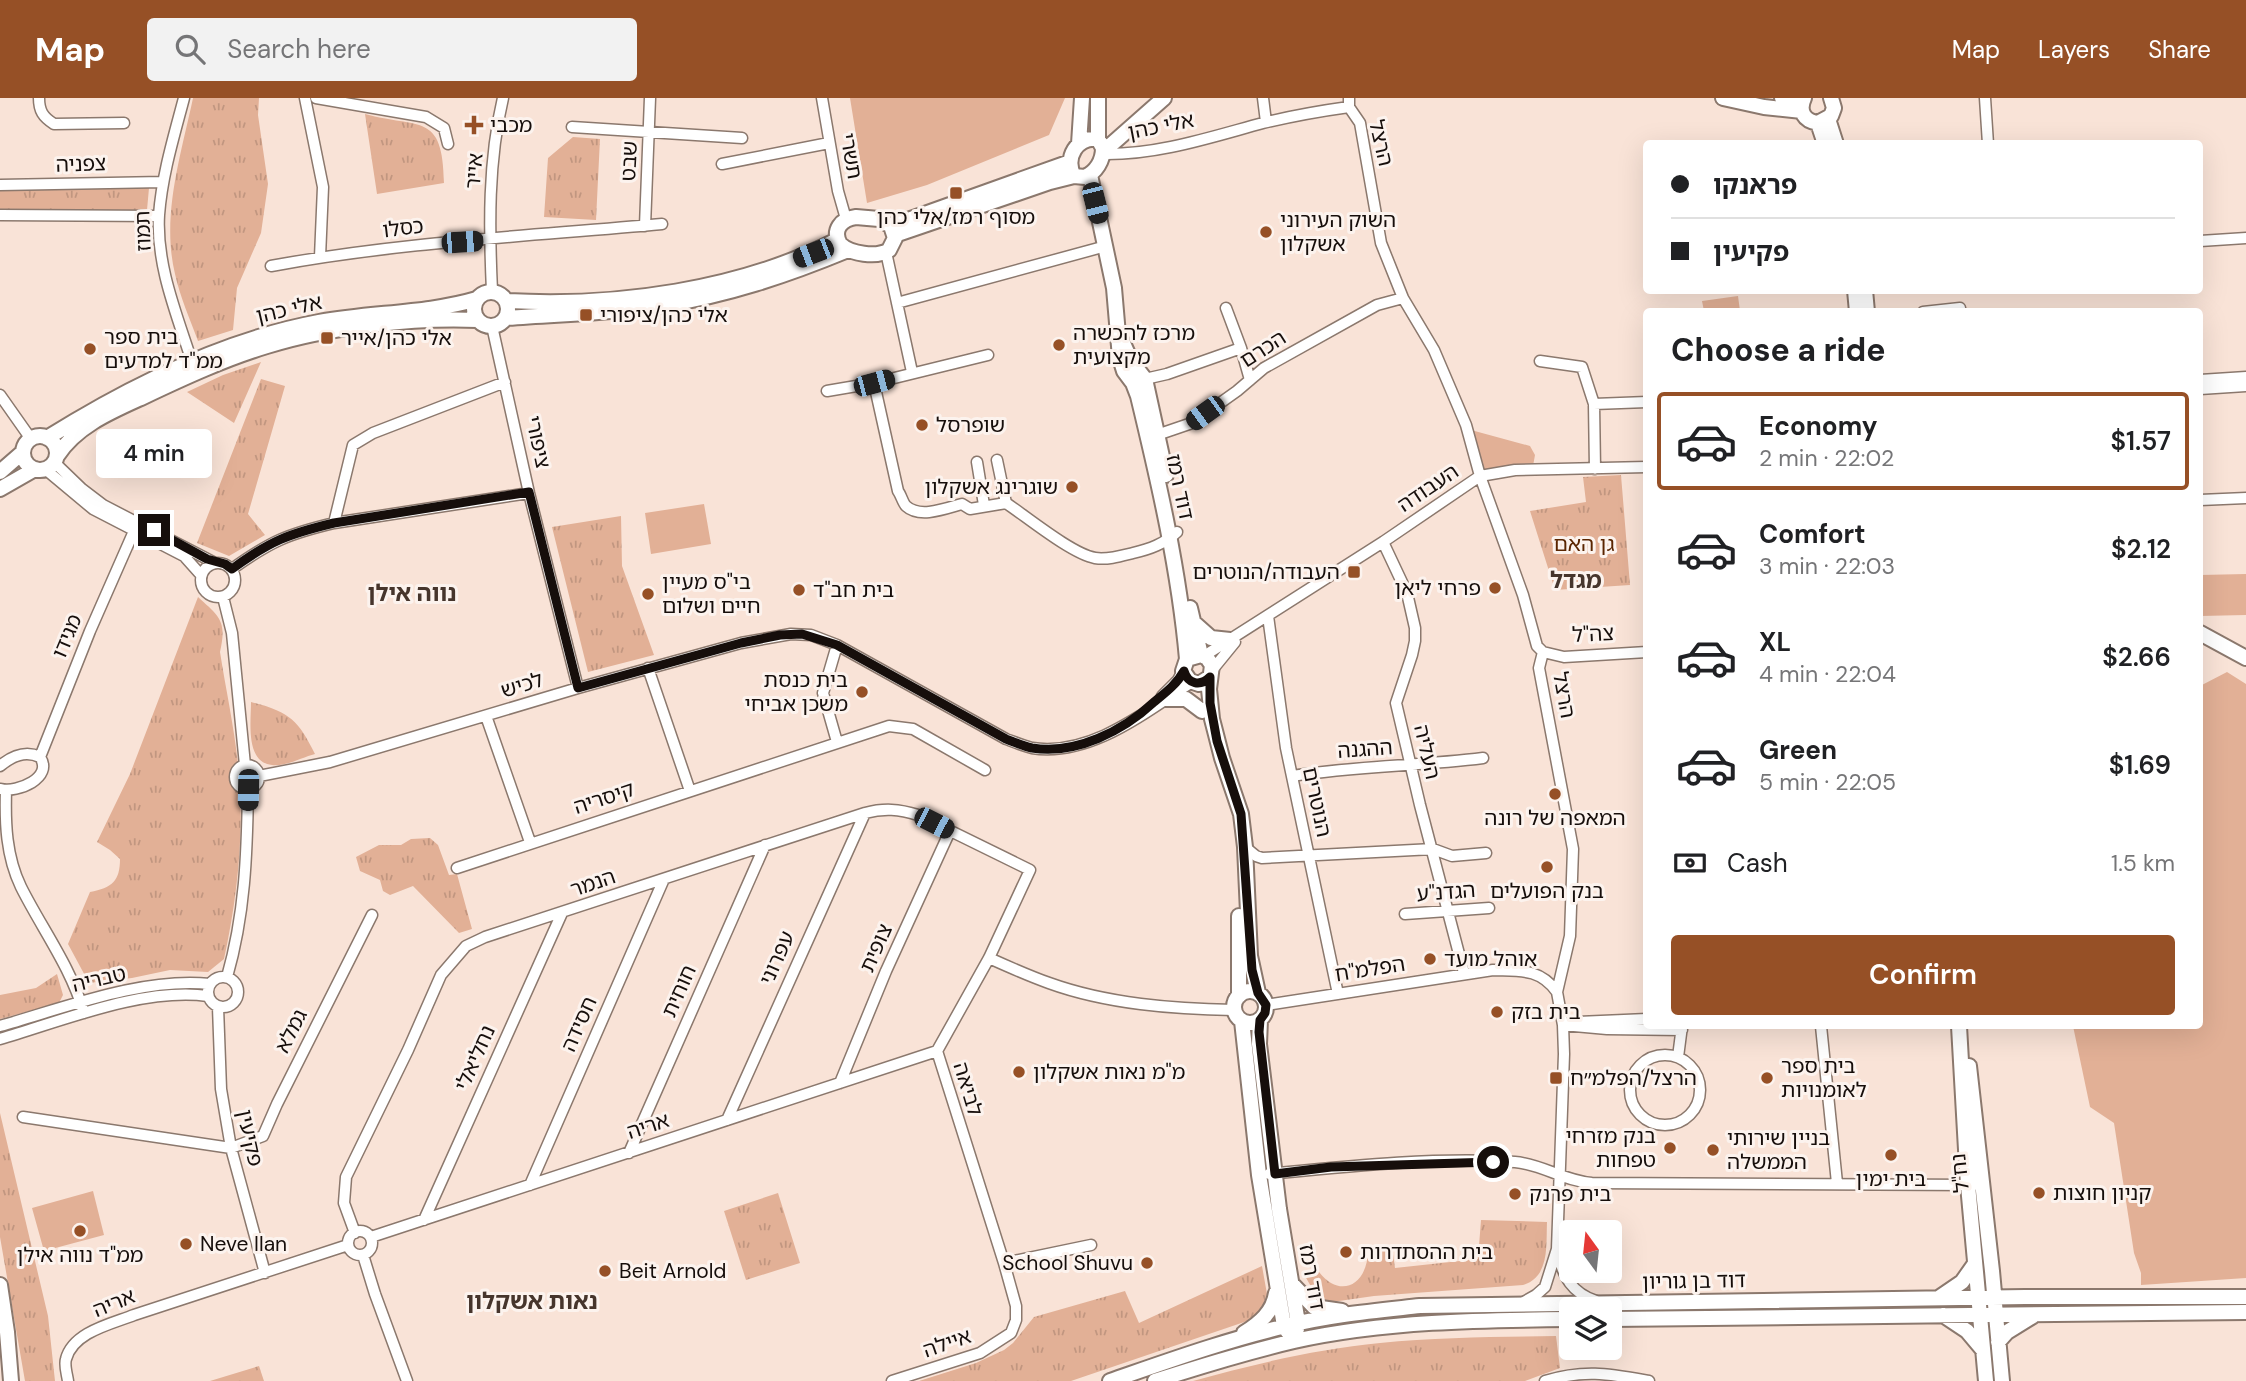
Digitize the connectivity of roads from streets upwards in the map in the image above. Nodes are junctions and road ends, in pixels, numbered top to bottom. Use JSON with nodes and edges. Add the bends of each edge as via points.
{"nodes":[{"id":1,"x":40,"y":98,"type":"edge"},
{"id":2,"x":184,"y":98,"type":"edge"},
{"id":3,"x":305,"y":98,"type":"edge"},
{"id":4,"x":316,"y":98,"type":"edge"},
{"id":5,"x":503,"y":98,"type":"edge"},
{"id":6,"x":650,"y":98,"type":"edge"},
{"id":7,"x":822,"y":98,"type":"edge"},
{"id":8,"x":1082,"y":98,"type":"edge"},
{"id":9,"x":1098,"y":98,"type":"edge"},
{"id":10,"x":1150,"y":98,"type":"edge"},
{"id":11,"x":1164,"y":98,"type":"edge"},
{"id":12,"x":1264,"y":98,"type":"edge"},
{"id":13,"x":1723,"y":98,"type":"edge"},
{"id":14,"x":1782,"y":98,"type":"edge"},
{"id":15,"x":1831,"y":98,"type":"edge"},
{"id":16,"x":1985,"y":98,"type":"edge"},
{"id":17,"x":1349,"y":103,"type":"edge"},
{"id":18,"x":1803,"y":103,"type":"edge"},
{"id":19,"x":1823,"y":121,"type":"junction"},
{"id":20,"x":1266,"y":122,"type":"junction"},
{"id":21,"x":124,"y":123,"type":"dead end"},
{"id":22,"x":572,"y":127,"type":"dead end"},
{"id":23,"x":649,"y":132,"type":"junction"},
{"id":24,"x":742,"y":138,"type":"dead end"},
{"id":25,"x":1825,"y":140,"type":"edge"},
{"id":26,"x":1834,"y":140,"type":"edge"},
{"id":27,"x":1988,"y":140,"type":"edge"},
{"id":28,"x":829,"y":143,"type":"junction"},
{"id":29,"x":448,"y":144,"type":"dead end"},
{"id":30,"x":1079,"y":144,"type":"junction"},
{"id":31,"x":1101,"y":146,"type":"junction"},
{"id":32,"x":722,"y":164,"type":"dead end"},
{"id":33,"x":1072,"y":169,"type":"junction"},
{"id":34,"x":1090,"y":175,"type":"junction"},
{"id":35,"x":163,"y":182,"type":"junction"},
{"id":36,"x":0,"y":185,"type":"edge"},
{"id":37,"x":0,"y":215,"type":"edge"},
{"id":38,"x":159,"y":216,"type":"junction"},
{"id":39,"x":846,"y":219,"type":"junction"},
{"id":40,"x":662,"y":224,"type":"dead end"},
{"id":41,"x":645,"y":226,"type":"junction"},
{"id":42,"x":893,"y":230,"type":"junction"},
{"id":43,"x":2246,"y":238,"type":"edge"},
{"id":44,"x":489,"y":240,"type":"junction"},
{"id":45,"x":2203,"y":240,"type":"edge"},
{"id":46,"x":843,"y":245,"type":"junction"},
{"id":47,"x":1106,"y":246,"type":"junction"},
{"id":48,"x":886,"y":252,"type":"junction"},
{"id":49,"x":320,"y":257,"type":"junction"},
{"id":50,"x":271,"y":266,"type":"dead end"},
{"id":51,"x":492,"y":291,"type":"junction"},
{"id":52,"x":1403,"y":298,"type":"junction"},
{"id":53,"x":477,"y":299,"type":"junction"},
{"id":54,"x":507,"y":301,"type":"junction"},
{"id":55,"x":897,"y":303,"type":"junction"},
{"id":56,"x":1226,"y":307,"type":"dead end"},
{"id":57,"x":1960,"y":307,"type":"dead end"},
{"id":58,"x":1953,"y":308,"type":"edge"},
{"id":59,"x":506,"y":318,"type":"junction"},
{"id":60,"x":478,"y":320,"type":"junction"},
{"id":61,"x":492,"y":326,"type":"junction"},
{"id":62,"x":1118,"y":328,"type":"junction"},
{"id":63,"x":1241,"y":348,"type":"junction"},
{"id":64,"x":988,"y":355,"type":"dead end"},
{"id":65,"x":1540,"y":361,"type":"dead end"},
{"id":66,"x":192,"y":362,"type":"junction"},
{"id":67,"x":912,"y":372,"type":"junction"},
{"id":68,"x":2246,"y":377,"type":"edge"},
{"id":69,"x":1145,"y":379,"type":"junction"},
{"id":70,"x":1250,"y":380,"type":"junction"},
{"id":71,"x":2203,"y":380,"type":"edge"},
{"id":72,"x":505,"y":382,"type":"junction"},
{"id":73,"x":874,"y":383,"type":"junction"},
{"id":74,"x":2246,"y":386,"type":"edge"},
{"id":75,"x":2203,"y":389,"type":"edge"},
{"id":76,"x":827,"y":391,"type":"dead end"},
{"id":77,"x":0,"y":396,"type":"edge"},
{"id":78,"x":1643,"y":402,"type":"edge"},
{"id":79,"x":1594,"y":404,"type":"junction"},
{"id":80,"x":1153,"y":436,"type":"junction"},
{"id":81,"x":47,"y":438,"type":"junction"},
{"id":82,"x":31,"y":439,"type":"junction"},
{"id":83,"x":23,"y":452,"type":"junction"},
{"id":84,"x":998,"y":460,"type":"dead end"},
{"id":85,"x":977,"y":462,"type":"dead end"},
{"id":86,"x":48,"y":464,"type":"junction"},
{"id":87,"x":1643,"y":467,"type":"edge"},
{"id":88,"x":1595,"y":469,"type":"junction"},
{"id":89,"x":0,"y":472,"type":"edge"},
{"id":90,"x":1480,"y":476,"type":"junction"},
{"id":91,"x":0,"y":489,"type":"edge"},
{"id":92,"x":529,"y":492,"type":"junction"},
{"id":93,"x":2246,"y":498,"type":"edge"},
{"id":94,"x":2203,"y":500,"type":"edge"},
{"id":95,"x":1001,"y":503,"type":"junction"},
{"id":96,"x":984,"y":505,"type":"junction"},
{"id":97,"x":334,"y":523,"type":"junction"},
{"id":98,"x":134,"y":531,"type":"junction"},
{"id":99,"x":1174,"y":535,"type":"junction"},
{"id":100,"x":1383,"y":542,"type":"junction"},
{"id":101,"x":215,"y":563,"type":"junction"},
{"id":102,"x":232,"y":569,"type":"junction"},
{"id":103,"x":201,"y":575,"type":"junction"},
{"id":104,"x":223,"y":597,"type":"junction"},
{"id":105,"x":1268,"y":616,"type":"junction"},
{"id":106,"x":1193,"y":621,"type":"junction"},
{"id":107,"x":1257,"y":624,"type":"junction"},
{"id":108,"x":2203,"y":635,"type":"edge"},
{"id":109,"x":1230,"y":640,"type":"junction"},
{"id":110,"x":837,"y":645,"type":"junction"},
{"id":111,"x":1543,"y":652,"type":"junction"},
{"id":112,"x":1643,"y":652,"type":"edge"},
{"id":113,"x":2246,"y":658,"type":"edge"},
{"id":114,"x":648,"y":668,"type":"junction"},
{"id":115,"x":1193,"y":668,"type":"junction"},
{"id":116,"x":1211,"y":673,"type":"junction"},
{"id":117,"x":578,"y":688,"type":"junction"},
{"id":118,"x":1164,"y":699,"type":"junction"},
{"id":119,"x":1202,"y":711,"type":"junction"},
{"id":120,"x":1140,"y":715,"type":"junction"},
{"id":121,"x":486,"y":716,"type":"junction"},
{"id":122,"x":837,"y":742,"type":"junction"},
{"id":123,"x":40,"y":757,"type":"junction"},
{"id":124,"x":1483,"y":758,"type":"dead end"},
{"id":125,"x":2,"y":761,"type":"edge"},
{"id":126,"x":245,"y":765,"type":"junction"},
{"id":127,"x":1410,"y":765,"type":"junction"},
{"id":128,"x":985,"y":770,"type":"dead end"},
{"id":129,"x":259,"y":776,"type":"junction"},
{"id":130,"x":1292,"y":776,"type":"junction"},
{"id":131,"x":3,"y":789,"type":"edge"},
{"id":132,"x":248,"y":790,"type":"junction"},
{"id":133,"x":690,"y":790,"type":"junction"},
{"id":134,"x":864,"y":813,"type":"junction"},
{"id":135,"x":950,"y":831,"type":"junction"},
{"id":136,"x":530,"y":842,"type":"junction"},
{"id":137,"x":765,"y":845,"type":"junction"},
{"id":138,"x":1245,"y":847,"type":"junction"},
{"id":139,"x":1433,"y":849,"type":"junction"},
{"id":140,"x":1486,"y":853,"type":"dead end"},
{"id":141,"x":1310,"y":855,"type":"junction"},
{"id":142,"x":457,"y":868,"type":"dead end"},
{"id":143,"x":1030,"y":870,"type":"joint"},
{"id":144,"x":664,"y":879,"type":"junction"},
{"id":145,"x":1489,"y":908,"type":"dead end"},
{"id":146,"x":1448,"y":911,"type":"junction"},
{"id":147,"x":562,"y":913,"type":"junction"},
{"id":148,"x":1405,"y":914,"type":"dead end"},
{"id":149,"x":372,"y":915,"type":"dead end"},
{"id":150,"x":989,"y":958,"type":"junction"},
{"id":151,"x":1464,"y":974,"type":"junction"},
{"id":152,"x":228,"y":977,"type":"junction"},
{"id":153,"x":210,"y":984,"type":"junction"},
{"id":154,"x":1557,"y":992,"type":"junction"},
{"id":155,"x":1338,"y":994,"type":"junction"},
{"id":156,"x":208,"y":996,"type":"junction"},
{"id":157,"x":1262,"y":999,"type":"junction"},
{"id":158,"x":218,"y":1007,"type":"junction"},
{"id":159,"x":83,"y":1008,"type":"junction"},
{"id":160,"x":1238,"y":1009,"type":"junction"},
{"id":161,"x":1643,"y":1019,"type":"edge"},
{"id":162,"x":1260,"y":1020,"type":"junction"},
{"id":163,"x":1563,"y":1025,"type":"junction"},
{"id":164,"x":0,"y":1027,"type":"edge"},
{"id":165,"x":1643,"y":1029,"type":"edge"},
{"id":166,"x":1682,"y":1029,"type":"edge"},
{"id":167,"x":1821,"y":1029,"type":"edge"},
{"id":168,"x":1959,"y":1029,"type":"edge"},
{"id":169,"x":0,"y":1039,"type":"edge"},
{"id":170,"x":937,"y":1051,"type":"junction"},
{"id":171,"x":1678,"y":1057,"type":"junction"},
{"id":172,"x":840,"y":1083,"type":"junction"},
{"id":173,"x":23,"y":1117,"type":"dead end"},
{"id":174,"x":727,"y":1120,"type":"junction"},
{"id":175,"x":231,"y":1148,"type":"junction"},
{"id":176,"x":629,"y":1153,"type":"junction"},
{"id":177,"x":1275,"y":1174,"type":"junction"},
{"id":178,"x":1259,"y":1175,"type":"junction"},
{"id":179,"x":1560,"y":1176,"type":"junction"},
{"id":180,"x":1837,"y":1182,"type":"junction"},
{"id":181,"x":1975,"y":1184,"type":"junction"},
{"id":182,"x":530,"y":1185,"type":"junction"},
{"id":183,"x":424,"y":1220,"type":"junction"},
{"id":184,"x":355,"y":1233,"type":"junction"},
{"id":185,"x":371,"y":1237,"type":"junction"},
{"id":186,"x":348,"y":1245,"type":"junction"},
{"id":187,"x":1091,"y":1245,"type":"dead end"},
{"id":188,"x":1557,"y":1249,"type":"junction"},
{"id":189,"x":363,"y":1255,"type":"junction"},
{"id":190,"x":1004,"y":1264,"type":"junction"},
{"id":191,"x":1974,"y":1265,"type":"junction"},
{"id":192,"x":1992,"y":1271,"type":"junction"},
{"id":193,"x":265,"y":1273,"type":"junction"},
{"id":194,"x":1277,"y":1281,"type":"junction"},
{"id":195,"x":1292,"y":1284,"type":"junction"},
{"id":196,"x":0,"y":1285,"type":"edge"},
{"id":197,"x":1586,"y":1297,"type":"edge"},
{"id":198,"x":1978,"y":1297,"type":"junction"},
{"id":199,"x":1994,"y":1297,"type":"junction"},
{"id":200,"x":2025,"y":1297,"type":"junction"},
{"id":201,"x":2246,"y":1297,"type":"edge"},
{"id":202,"x":1938,"y":1298,"type":"junction"},
{"id":203,"x":1521,"y":1303,"type":"junction"},
{"id":204,"x":1559,"y":1303,"type":"edge"},
{"id":205,"x":1622,"y":1303,"type":"edge"},
{"id":206,"x":1367,"y":1312,"type":"junction"},
{"id":207,"x":2246,"y":1312,"type":"edge"},
{"id":208,"x":1979,"y":1314,"type":"junction"},
{"id":209,"x":1996,"y":1314,"type":"junction"},
{"id":210,"x":2036,"y":1314,"type":"junction"},
{"id":211,"x":1943,"y":1315,"type":"junction"},
{"id":212,"x":1559,"y":1319,"type":"edge"},
{"id":213,"x":1622,"y":1319,"type":"edge"},
{"id":214,"x":1291,"y":1325,"type":"junction"},
{"id":215,"x":1011,"y":1333,"type":"joint"},
{"id":216,"x":1295,"y":1341,"type":"junction"},
{"id":217,"x":1998,"y":1342,"type":"junction"},
{"id":218,"x":1224,"y":1343,"type":"junction"},
{"id":219,"x":1983,"y":1350,"type":"junction"},
{"id":220,"x":11,"y":1381,"type":"edge"},
{"id":221,"x":68,"y":1381,"type":"edge"},
{"id":222,"x":407,"y":1381,"type":"edge"},
{"id":223,"x":892,"y":1381,"type":"edge"},
{"id":224,"x":1110,"y":1381,"type":"edge"},
{"id":225,"x":1155,"y":1381,"type":"edge"},
{"id":226,"x":1545,"y":1381,"type":"edge"},
{"id":227,"x":1649,"y":1381,"type":"edge"},
{"id":228,"x":1986,"y":1381,"type":"edge"},
{"id":229,"x":2001,"y":1381,"type":"edge"}],
"edges":[{"from":1,"to":21,"type":"street","via":[[40,110],[54,124]]},
{"from":2,"to":35,"type":"street","name":"תמוז"},
{"from":3,"to":49,"type":"street","via":[[323,187]]},
{"from":4,"to":29,"type":"street","via":[[426,117],[444,128]]},
{"from":5,"to":44,"type":"street","name":"אייר"},
{"from":6,"to":23,"type":"street","name":"שבט"},
{"from":7,"to":28,"type":"street","name":"תשרי"},
{"from":8,"to":30,"type":"street"},
{"from":9,"to":31,"type":"street"},
{"from":10,"to":31,"type":"street","name":"אלי כהן"},
{"from":11,"to":31,"type":"street","name":"אלי כהן"},
{"from":12,"to":20,"type":"street"},
{"from":13,"to":18,"type":"street","via":[[1765,107]]},
{"from":14,"to":18,"type":"street"},
{"from":15,"to":19,"type":"street","via":[[1834,108]]},
{"from":16,"to":27,"type":"street"},
{"from":17,"to":20,"type":"street","name":"אלי כהן"},
{"from":17,"to":52,"type":"street","name":"הרצל","via":[[1360,123],[1381,243]]},
{"from":18,"to":19,"type":"street","via":[[1809,121]]},
{"from":19,"to":25,"type":"street"},
{"from":19,"to":26,"type":"street"},
{"from":20,"to":31,"type":"street","name":"אלי כהן","via":[[1145,153]]},
{"from":22,"to":23,"type":"street"},
{"from":23,"to":24,"type":"street"},
{"from":23,"to":41,"type":"street","name":"שבט"},
{"from":28,"to":32,"type":"street"},
{"from":28,"to":39,"type":"street","name":"תשרי"},
{"from":30,"to":31,"type":"street","via":[[1089,138]]},
{"from":30,"to":33,"type":"street","via":[[1073,151]]},
{"from":31,"to":34,"type":"street","via":[[1098,166]]},
{"from":33,"to":34,"type":"street","via":[[1078,178]]},
{"from":33,"to":42,"type":"street"},
{"from":34,"to":47,"type":"street","name":"דוד רמז"},
{"from":35,"to":36,"type":"street","name":"צפניה"},
{"from":35,"to":38,"type":"street","name":"תמוז"},
{"from":37,"to":38,"type":"street"},
{"from":38,"to":66,"type":"street","name":"תמוז","via":[[167,282]]},
{"from":39,"to":42,"type":"street","via":[[879,219]]},
{"from":39,"to":46,"type":"street","via":[[836,232]]},
{"from":40,"to":41,"type":"street","name":"כסלו"},
{"from":41,"to":44,"type":"street","name":"כסלו"},
{"from":42,"to":48,"type":"street","via":[[893,244]]},
{"from":43,"to":45,"type":"street"},
{"from":44,"to":49,"type":"street","name":"כסלו"},
{"from":44,"to":51,"type":"street","name":"אייר"},
{"from":46,"to":48,"type":"street","via":[[875,254]]},
{"from":46,"to":54,"type":"street","via":[[690,288],[541,303]]},
{"from":46,"to":59,"type":"street","via":[[758,285],[694,300],[627,310]]},
{"from":47,"to":55,"type":"street"},
{"from":47,"to":62,"type":"street","name":"דוד רמז"},
{"from":48,"to":55,"type":"street"},
{"from":49,"to":50,"type":"street","name":"כסלו"},
{"from":51,"to":53,"type":"street"},
{"from":51,"to":54,"type":"street"},
{"from":52,"to":70,"type":"street","name":"הכרם","via":[[1377,305]]},
{"from":52,"to":90,"type":"street","name":"הרצל","via":[[1434,350],[1466,425]]},
{"from":53,"to":60,"type":"street","via":[[474,310]]},
{"from":53,"to":66,"type":"street","name":"אלי כהן","via":[[320,322],[243,342]]},
{"from":54,"to":59,"type":"street"},
{"from":55,"to":67,"type":"street"},
{"from":56,"to":63,"type":"street"},
{"from":57,"to":58,"type":"street"},
{"from":59,"to":61,"type":"street"},
{"from":60,"to":61,"type":"street"},
{"from":60,"to":86,"type":"street","name":"אלי כהן","via":[[383,324],[266,346],[114,410],[71,436]]},
{"from":61,"to":72,"type":"street","name":"ציפורי"},
{"from":62,"to":69,"type":"street","name":"דוד רמז"},
{"from":62,"to":80,"type":"street","name":"דוד רמז","via":[[1122,366]]},
{"from":63,"to":69,"type":"street"},
{"from":63,"to":70,"type":"street"},
{"from":64,"to":67,"type":"street"},
{"from":65,"to":79,"type":"street","via":[[1582,367]]},
{"from":66,"to":81,"type":"street","name":"אלי כהן","via":[[91,410]]},
{"from":67,"to":73,"type":"street"},
{"from":68,"to":71,"type":"street"},
{"from":69,"to":80,"type":"street","name":"דוד רמז"},
{"from":70,"to":80,"type":"street","name":"הכרם","via":[[1192,423]]},
{"from":72,"to":92,"type":"street","name":"ציפורי"},
{"from":72,"to":97,"type":"street","via":[[373,433],[354,445]]},
{"from":73,"to":76,"type":"street"},
{"from":73,"to":96,"type":"street","via":[[898,491],[906,506],[928,512],[962,504],[970,509]]},
{"from":74,"to":75,"type":"street"},
{"from":77,"to":82,"type":"street"},
{"from":78,"to":79,"type":"street"},
{"from":79,"to":88,"type":"street"},
{"from":80,"to":99,"type":"street","name":"דוד רמז"},
{"from":81,"to":82,"type":"street"},
{"from":81,"to":86,"type":"street","via":[[55,445]]},
{"from":82,"to":83,"type":"street"},
{"from":83,"to":86,"type":"street","via":[[26,463]]},
{"from":83,"to":89,"type":"street"},
{"from":84,"to":95,"type":"street"},
{"from":85,"to":96,"type":"street"},
{"from":86,"to":91,"type":"street","name":"אלי כהן"},
{"from":86,"to":98,"type":"street","via":[[93,509]]},
{"from":86,"to":101,"type":"street","via":[[103,505]]},
{"from":87,"to":88,"type":"street","name":"העבודה"},
{"from":88,"to":90,"type":"street","name":"העבודה","via":[[1515,470]]},
{"from":90,"to":100,"type":"street","name":"העבודה"},
{"from":90,"to":111,"type":"street","name":"הרצל","via":[[1523,595],[1536,646]]},
{"from":92,"to":97,"type":"street"},
{"from":92,"to":117,"type":"street","name":"ציפורי"},
{"from":93,"to":94,"type":"street"},
{"from":95,"to":96,"type":"street"},
{"from":95,"to":99,"type":"street","via":[[1095,558],[1148,549]]},
{"from":97,"to":102,"type":"street","via":[[283,536]]},
{"from":98,"to":103,"type":"street","via":[[184,556]]},
{"from":98,"to":123,"type":"street","name":"מגידו"},
{"from":99,"to":106,"type":"street","name":"דוד רמז"},
{"from":99,"to":115,"type":"street","name":"דוד רמז"},
{"from":100,"to":105,"type":"street","name":"העבודה"},
{"from":100,"to":127,"type":"street","name":"העליה","via":[[1407,593],[1415,628],[1412,655],[1396,703]]},
{"from":101,"to":102,"type":"street"},
{"from":101,"to":103,"type":"street"},
{"from":102,"to":104,"type":"street","via":[[235,586]]},
{"from":103,"to":104,"type":"street","via":[[204,590]]},
{"from":104,"to":126,"type":"street","via":[[232,633]]},
{"from":105,"to":107,"type":"street","name":"העבודה"},
{"from":105,"to":130,"type":"street","name":"הנוטרים"},
{"from":106,"to":109,"type":"street","via":[[1211,638]]},
{"from":106,"to":115,"type":"street","name":"דוד רמז"},
{"from":107,"to":109,"type":"street","name":"העבודה"},
{"from":107,"to":116,"type":"street","name":"העבודה","via":[[1231,645]]},
{"from":108,"to":113,"type":"street"},
{"from":109,"to":115,"type":"street","name":"העבודה"},
{"from":110,"to":114,"type":"street","name":"לכיש","via":[[811,635],[780,635]]},
{"from":110,"to":120,"type":"street","name":"לכיש","via":[[1006,739],[1031,748],[1058,749],[1088,742]]},
{"from":110,"to":122,"type":"street","via":[[823,693]]},
{"from":111,"to":112,"type":"street","name":"צה\"ל","via":[[1563,657]]},
{"from":111,"to":154,"type":"street","name":"הרצל","via":[[1539,668],[1574,870],[1570,936]]},
{"from":114,"to":117,"type":"street","name":"לכיש"},
{"from":114,"to":133,"type":"street"},
{"from":115,"to":116,"type":"street","via":[[1210,661]]},
{"from":115,"to":116,"type":"street","via":[[1203,683]]},
{"from":115,"to":118,"type":"street","name":"לכיש"},
{"from":115,"to":119,"type":"street","name":"דוד רמז"},
{"from":115,"to":120,"type":"street","name":"לכיש"},
{"from":116,"to":138,"type":"street","via":[[1212,719],[1238,800]]},
{"from":117,"to":121,"type":"street","name":"לכיש"},
{"from":118,"to":119,"type":"street","via":[[1186,699]]},
{"from":118,"to":120,"type":"street","name":"לכיש"},
{"from":119,"to":160,"type":"street","name":"דוד רמז","via":[[1235,824]]},
{"from":121,"to":129,"type":"street","name":"לכיש","via":[[330,762]]},
{"from":121,"to":136,"type":"street"},
{"from":122,"to":128,"type":"street","name":"קיסריה","via":[[901,726]]},
{"from":122,"to":133,"type":"street","name":"קיסריה"},
{"from":123,"to":125,"type":"street","via":[[26,753]]},
{"from":123,"to":131,"type":"street","name":"מגידו","via":[[43,769],[39,777],[21,788]]},
{"from":124,"to":127,"type":"street","name":"ההגנה"},
{"from":126,"to":129,"type":"street","via":[[254,767]]},
{"from":126,"to":132,"type":"street","via":[[236,771],[234,780]]},
{"from":127,"to":130,"type":"street","name":"ההגנה"},
{"from":127,"to":139,"type":"street","name":"העליה"},
{"from":129,"to":132,"type":"street"},
{"from":130,"to":141,"type":"street","name":"הנוטרים"},
{"from":131,"to":159,"type":"street","via":[[7,842],[20,885],[66,967]]},
{"from":132,"to":152,"type":"street","via":[[246,873]]},
{"from":133,"to":136,"type":"street","name":"קיסריה"},
{"from":134,"to":135,"type":"street","name":"הנמר","via":[[902,810]]},
{"from":134,"to":137,"type":"street","name":"הנמר"},
{"from":134,"to":174,"type":"street","name":"עפרוני"},
{"from":135,"to":143,"type":"street","name":"הנמר"},
{"from":135,"to":172,"type":"street","name":"צופית"},
{"from":136,"to":142,"type":"street","name":"קיסריה"},
{"from":137,"to":144,"type":"street","name":"הנמר"},
{"from":137,"to":176,"type":"street","name":"חוחית"},
{"from":138,"to":141,"type":"street","via":[[1262,858]]},
{"from":138,"to":157,"type":"street","via":[[1250,956]]},
{"from":139,"to":140,"type":"street","via":[[1452,856]]},
{"from":139,"to":141,"type":"street"},
{"from":139,"to":146,"type":"street","name":"העליה"},
{"from":141,"to":155,"type":"street","name":"הנוטרים"},
{"from":143,"to":150,"type":"street","name":"לביאה"},
{"from":144,"to":147,"type":"street","name":"הנמר"},
{"from":144,"to":182,"type":"street","name":"חסידה"},
{"from":145,"to":146,"type":"street","name":"הגדנ\"ע"},
{"from":146,"to":148,"type":"street","name":"הגדנ\"ע"},
{"from":146,"to":151,"type":"street","name":"העליה"},
{"from":147,"to":183,"type":"street","name":"נחליאלי"},
{"from":147,"to":184,"type":"street","name":"הנמר","via":[[466,946],[441,975],[346,1177],[344,1203]]},
{"from":149,"to":175,"type":"street","name":"גמלא","via":[[263,1136]]},
{"from":150,"to":160,"type":"street","via":[[1049,984],[1089,995],[1196,1009]]},
{"from":150,"to":170,"type":"street","name":"לביאה"},
{"from":151,"to":154,"type":"street","name":"הפלמ\"ח","via":[[1526,972],[1548,979]]},
{"from":151,"to":155,"type":"street","name":"הפלמ\"ח"},
{"from":152,"to":153,"type":"street"},
{"from":152,"to":158,"type":"street","via":[[238,987],[238,997],[233,1004]]},
{"from":153,"to":156,"type":"street"},
{"from":153,"to":159,"type":"street","name":"טבריה","via":[[161,986]]},
{"from":154,"to":163,"type":"street","name":"הרצל"},
{"from":155,"to":157,"type":"street","name":"הפלמ\"ח"},
{"from":156,"to":158,"type":"street"},
{"from":156,"to":159,"type":"street","name":"טבריה","via":[[174,995]]},
{"from":157,"to":160,"type":"street","via":[[1248,991]]},
{"from":157,"to":162,"type":"street","via":[[1265,1013]]},
{"from":158,"to":175,"type":"street","name":"פקיעין","via":[[221,1089]]},
{"from":159,"to":164,"type":"street","name":"טבריה"},
{"from":159,"to":169,"type":"street","name":"טבריה"},
{"from":160,"to":162,"type":"street","via":[[1251,1023]]},
{"from":160,"to":178,"type":"street","name":"דוד רמז"},
{"from":161,"to":163,"type":"street"},
{"from":162,"to":177,"type":"street","name":"דוד רמז"},
{"from":163,"to":165,"type":"street"},
{"from":163,"to":179,"type":"street","name":"הרצל"},
{"from":166,"to":171,"type":"street"},
{"from":167,"to":180,"type":"street"},
{"from":168,"to":181,"type":"street","name":"נח\"ל"},
{"from":170,"to":172,"type":"street","name":"אריה"},
{"from":170,"to":190,"type":"street","name":"לביאה"},
{"from":171,"to":171,"type":"street","via":[[1654,1056],[1635,1071],[1630,1082],[1633,1105],[1650,1122],[1660,1125],[1682,1120],[1697,1104],[1700,1093],[1695,1072]]},
{"from":172,"to":174,"type":"street","name":"אריה"},
{"from":173,"to":175,"type":"street"},
{"from":174,"to":176,"type":"street","name":"אריה"},
{"from":175,"to":193,"type":"street","name":"פקיעין"},
{"from":176,"to":182,"type":"street","name":"אריה"},
{"from":177,"to":178,"type":"street"},
{"from":177,"to":179,"type":"street","via":[[1470,1161],[1535,1165]]},
{"from":177,"to":195,"type":"street","name":"דוד רמז"},
{"from":178,"to":194,"type":"street","name":"דוד רמז"},
{"from":179,"to":180,"type":"street","via":[[1592,1183]]},
{"from":179,"to":188,"type":"street","name":"הרצל"},
{"from":180,"to":181,"type":"street"},
{"from":181,"to":191,"type":"street","name":"נח\"ל"},
{"from":181,"to":192,"type":"street","name":"נח\"ל"},
{"from":182,"to":183,"type":"street","name":"אריה"},
{"from":183,"to":185,"type":"street","name":"אריה"},
{"from":184,"to":185,"type":"street"},
{"from":184,"to":186,"type":"street"},
{"from":185,"to":189,"type":"street","via":[[371,1248]]},
{"from":186,"to":189,"type":"street","via":[[352,1252]]},
{"from":186,"to":193,"type":"street","name":"אריה"},
{"from":187,"to":190,"type":"street"},
{"from":188,"to":197,"type":"street","name":"הרצל","via":[[1560,1266],[1573,1289]]},
{"from":188,"to":203,"type":"street","name":"הרצל","via":[[1545,1287]]},
{"from":189,"to":222,"type":"street"},
{"from":190,"to":215,"type":"street","name":"לביאה","via":[[1016,1306]]},
{"from":191,"to":198,"type":"street","name":"נח\"ל"},
{"from":191,"to":202,"type":"street","via":[[1962,1282]]},
{"from":192,"to":199,"type":"street","name":"נח\"ל"},
{"from":192,"to":200,"type":"street"},
{"from":193,"to":221,"type":"street","name":"אריה","via":[[134,1315],[75,1341],[65,1360]]},
{"from":194,"to":214,"type":"street","name":"דוד רמז"},
{"from":194,"to":218,"type":"street","via":[[1268,1314]]},
{"from":195,"to":206,"type":"street","via":[[1314,1307]]},
{"from":195,"to":214,"type":"street","name":"דוד רמז"},
{"from":196,"to":220,"type":"street"},
{"from":198,"to":199,"type":"street","name":"דוד בן גוריון"},
{"from":198,"to":202,"type":"street","name":"דוד בן גוריון"},
{"from":198,"to":208,"type":"street","name":"נח\"ל"},
{"from":199,"to":200,"type":"street","name":"דוד בן גוריון"},
{"from":199,"to":209,"type":"street","name":"נח\"ל"},
{"from":200,"to":201,"type":"street","name":"דוד בן גוריון"},
{"from":202,"to":205,"type":"street","name":"דוד בן גוריון"},
{"from":203,"to":204,"type":"street","name":"דוד בן גוריון"},
{"from":203,"to":206,"type":"street","name":"דוד בן גוריון"},
{"from":206,"to":214,"type":"street","name":"דוד בן גוריון"},
{"from":207,"to":210,"type":"street","name":"דוד בן גוריון"},
{"from":208,"to":209,"type":"street","name":"דוד בן גוריון"},
{"from":208,"to":211,"type":"street","name":"דוד בן גוריון"},
{"from":208,"to":219,"type":"street","name":"נח\"ל"},
{"from":209,"to":210,"type":"street","name":"דוד בן גוריון"},
{"from":209,"to":217,"type":"street","name":"נח\"ל"},
{"from":210,"to":217,"type":"street"},
{"from":211,"to":213,"type":"street","name":"דוד בן גוריון"},
{"from":211,"to":219,"type":"street","via":[[1967,1331]]},
{"from":212,"to":216,"type":"street","via":[[1432,1322]]},
{"from":214,"to":216,"type":"street","name":"דוד רמז"},
{"from":214,"to":218,"type":"street","name":"דוד בן גוריון"},
{"from":215,"to":223,"type":"street","name":"איילה","via":[[980,1353]]},
{"from":216,"to":225,"type":"street"},
{"from":217,"to":229,"type":"street","name":"נח\"ל"},
{"from":218,"to":224,"type":"street","name":"דוד בן גוריון"},
{"from":219,"to":228,"type":"street","name":"נח\"ל"},
{"from":226,"to":227,"type":"street","via":[[1589,1372]]}]}
